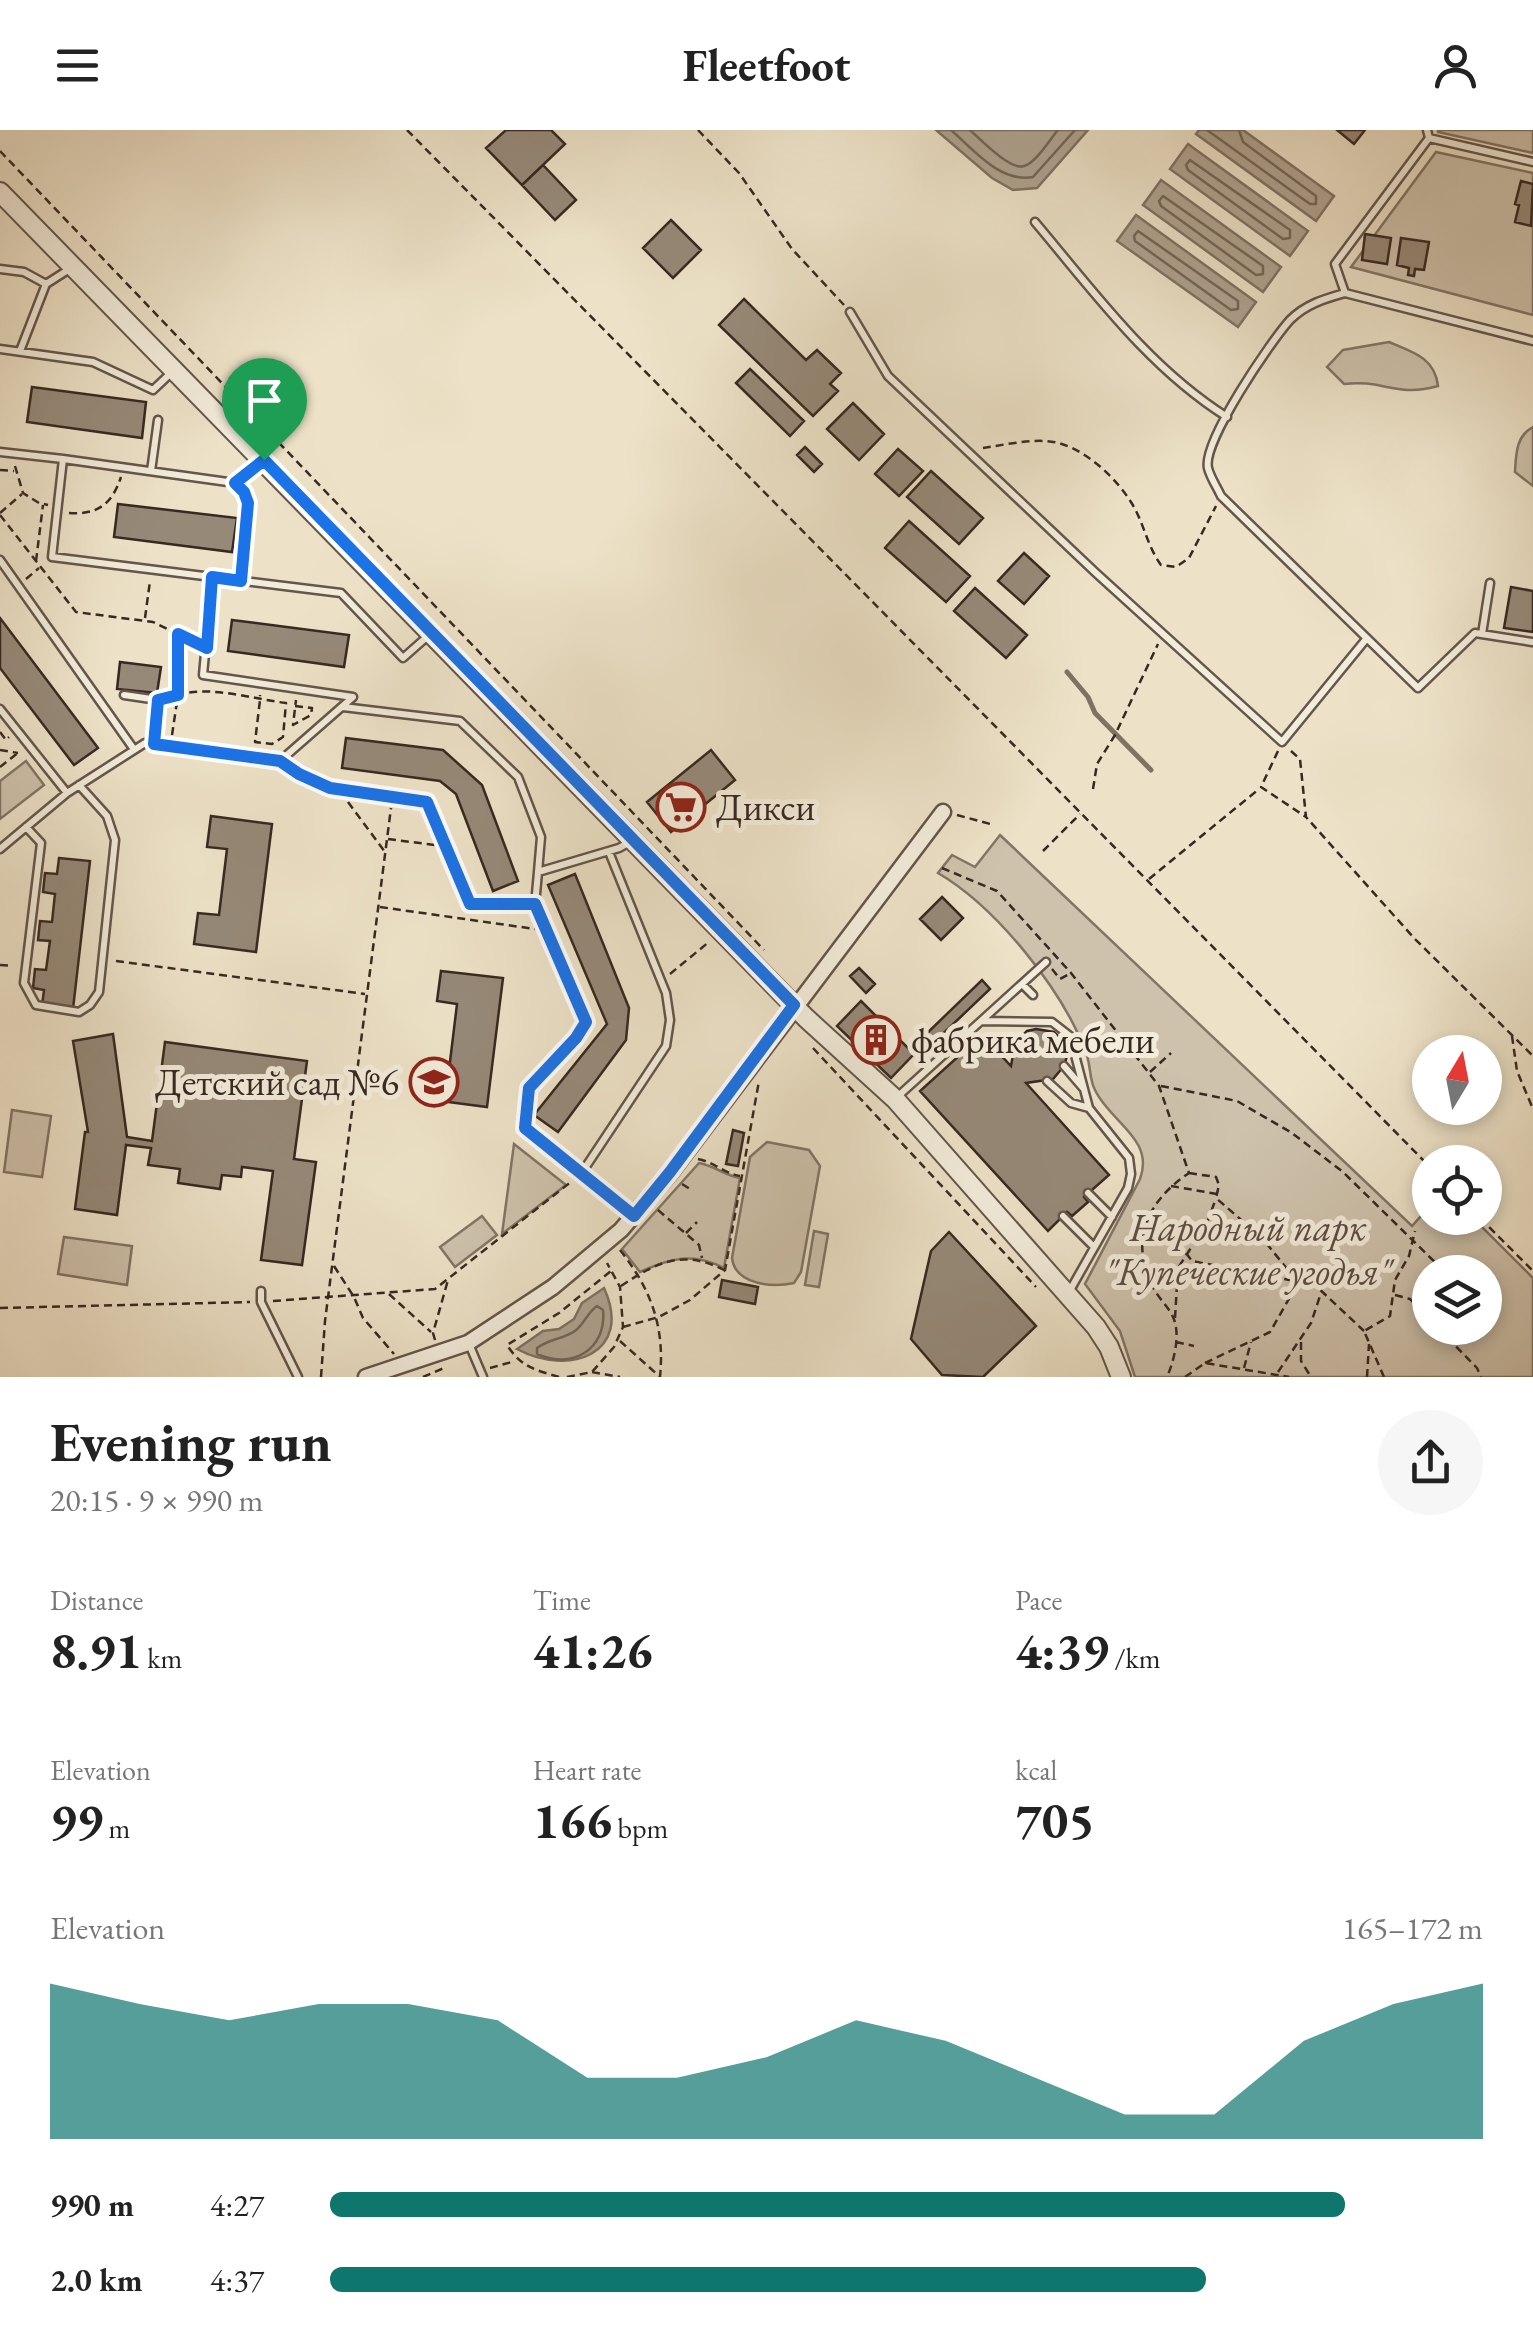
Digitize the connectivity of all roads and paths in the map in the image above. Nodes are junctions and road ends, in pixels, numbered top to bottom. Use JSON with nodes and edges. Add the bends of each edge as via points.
{"nodes":[{"id":1,"x":407,"y":130,"type":"edge"},
{"id":2,"x":698,"y":130,"type":"edge"},
{"id":3,"x":1428,"y":134,"type":"edge"},
{"id":4,"x":0,"y":151,"type":"edge"},
{"id":5,"x":1533,"y":162,"type":"edge"},
{"id":6,"x":0,"y":192,"type":"edge"},
{"id":7,"x":1036,"y":222,"type":"dead end"},
{"id":8,"x":72,"y":267,"type":"junction"},
{"id":9,"x":0,"y":269,"type":"edge"},
{"id":10,"x":46,"y":284,"type":"junction"},
{"id":11,"x":1345,"y":293,"type":"junction"},
{"id":12,"x":850,"y":312,"type":"joint"},
{"id":13,"x":1533,"y":341,"type":"edge"},
{"id":14,"x":0,"y":349,"type":"edge"},
{"id":15,"x":20,"y":351,"type":"junction"},
{"id":16,"x":174,"y":370,"type":"junction"},
{"id":17,"x":1227,"y":417,"type":"junction"},
{"id":18,"x":158,"y":420,"type":"dead end"},
{"id":19,"x":966,"y":449,"type":"junction"},
{"id":20,"x":0,"y":452,"type":"edge"},
{"id":21,"x":15,"y":454,"type":"junction"},
{"id":22,"x":64,"y":459,"type":"junction"},
{"id":23,"x":264,"y":460,"type":"junction"},
{"id":24,"x":122,"y":467,"type":"junction"},
{"id":25,"x":0,"y":470,"type":"edge"},
{"id":26,"x":16,"y":471,"type":"junction"},
{"id":27,"x":150,"y":471,"type":"junction"},
{"id":28,"x":235,"y":483,"type":"junction"},
{"id":29,"x":23,"y":493,"type":"junction"},
{"id":30,"x":1221,"y":496,"type":"junction"},
{"id":31,"x":43,"y":504,"type":"junction"},
{"id":32,"x":58,"y":509,"type":"junction"},
{"id":33,"x":0,"y":514,"type":"edge"},
{"id":34,"x":0,"y":560,"type":"edge"},
{"id":35,"x":36,"y":562,"type":"junction"},
{"id":36,"x":40,"y":567,"type":"junction"},
{"id":37,"x":152,"y":570,"type":"junction"},
{"id":38,"x":212,"y":577,"type":"junction"},
{"id":39,"x":241,"y":581,"type":"junction"},
{"id":40,"x":1490,"y":584,"type":"dead end"},
{"id":41,"x":18,"y":586,"type":"junction"},
{"id":42,"x":145,"y":621,"type":"junction"},
{"id":43,"x":432,"y":632,"type":"junction"},
{"id":44,"x":1164,"y":633,"type":"junction"},
{"id":45,"x":178,"y":634,"type":"junction"},
{"id":46,"x":1482,"y":634,"type":"junction"},
{"id":47,"x":1367,"y":638,"type":"junction"},
{"id":48,"x":1532,"y":642,"type":"edge"},
{"id":49,"x":207,"y":648,"type":"junction"},
{"id":50,"x":262,"y":684,"type":"junction"},
{"id":51,"x":297,"y":688,"type":"junction"},
{"id":52,"x":124,"y":695,"type":"dead end"},
{"id":53,"x":178,"y":695,"type":"junction"},
{"id":54,"x":158,"y":700,"type":"junction"},
{"id":55,"x":260,"y":700,"type":"junction"},
{"id":56,"x":295,"y":706,"type":"junction"},
{"id":57,"x":342,"y":706,"type":"junction"},
{"id":58,"x":0,"y":708,"type":"edge"},
{"id":59,"x":1282,"y":742,"type":"junction"},
{"id":60,"x":154,"y":744,"type":"junction"},
{"id":61,"x":28,"y":745,"type":"junction"},
{"id":62,"x":170,"y":746,"type":"junction"},
{"id":63,"x":134,"y":748,"type":"junction"},
{"id":64,"x":0,"y":750,"type":"edge"},
{"id":65,"x":18,"y":753,"type":"junction"},
{"id":66,"x":280,"y":761,"type":"junction"},
{"id":67,"x":0,"y":766,"type":"edge"},
{"id":68,"x":78,"y":785,"type":"junction"},
{"id":69,"x":1261,"y":787,"type":"junction"},
{"id":70,"x":338,"y":789,"type":"junction"},
{"id":71,"x":1093,"y":789,"type":"dead end"},
{"id":72,"x":67,"y":793,"type":"junction"},
{"id":73,"x":392,"y":796,"type":"junction"},
{"id":74,"x":944,"y":812,"type":"joint"},
{"id":75,"x":1080,"y":813,"type":"junction"},
{"id":76,"x":1306,"y":816,"type":"junction"},
{"id":77,"x":994,"y":825,"type":"dead end"},
{"id":78,"x":26,"y":827,"type":"junction"},
{"id":79,"x":387,"y":838,"type":"junction"},
{"id":80,"x":635,"y":840,"type":"junction"},
{"id":81,"x":444,"y":846,"type":"junction"},
{"id":82,"x":0,"y":849,"type":"edge"},
{"id":83,"x":608,"y":852,"type":"junction"},
{"id":84,"x":1043,"y":852,"type":"dead end"},
{"id":85,"x":385,"y":853,"type":"junction"},
{"id":86,"x":942,"y":868,"type":"dead end"},
{"id":87,"x":538,"y":872,"type":"junction"},
{"id":88,"x":1148,"y":880,"type":"junction"},
{"id":89,"x":535,"y":904,"type":"junction"},
{"id":90,"x":378,"y":907,"type":"junction"},
{"id":91,"x":546,"y":930,"type":"junction"},
{"id":92,"x":710,"y":941,"type":"dead end"},
{"id":93,"x":772,"y":958,"type":"dead end"},
{"id":94,"x":102,"y":960,"type":"junction"},
{"id":95,"x":1046,"y":962,"type":"dead end"},
{"id":96,"x":0,"y":964,"type":"edge"},
{"id":97,"x":26,"y":967,"type":"junction"},
{"id":98,"x":661,"y":981,"type":"junction"},
{"id":99,"x":1022,"y":984,"type":"junction"},
{"id":100,"x":367,"y":994,"type":"junction"},
{"id":101,"x":1034,"y":995,"type":"dead end"},
{"id":102,"x":794,"y":1005,"type":"junction"},
{"id":103,"x":981,"y":1021,"type":"junction"},
{"id":104,"x":1511,"y":1035,"type":"junction"},
{"id":105,"x":810,"y":1045,"type":"dead end"},
{"id":106,"x":1171,"y":1053,"type":"dead end"},
{"id":107,"x":1533,"y":1056,"type":"edge"},
{"id":108,"x":1064,"y":1066,"type":"dead end"},
{"id":109,"x":761,"y":1070,"type":"dead end"},
{"id":110,"x":1149,"y":1073,"type":"junction"},
{"id":111,"x":1047,"y":1082,"type":"dead end"},
{"id":112,"x":1159,"y":1086,"type":"junction"},
{"id":113,"x":1085,"y":1090,"type":"junction"},
{"id":114,"x":895,"y":1099,"type":"junction"},
{"id":115,"x":1090,"y":1108,"type":"junction"},
{"id":116,"x":1533,"y":1109,"type":"edge"},
{"id":117,"x":1412,"y":1149,"type":"edge"},
{"id":118,"x":696,"y":1158,"type":"dead end"},
{"id":119,"x":1190,"y":1173,"type":"junction"},
{"id":120,"x":581,"y":1174,"type":"junction"},
{"id":121,"x":742,"y":1176,"type":"junction"},
{"id":122,"x":679,"y":1182,"type":"dead end"},
{"id":123,"x":1170,"y":1186,"type":"junction"},
{"id":124,"x":693,"y":1191,"type":"dead end"},
{"id":125,"x":1088,"y":1193,"type":"dead end"},
{"id":126,"x":1216,"y":1196,"type":"junction"},
{"id":127,"x":656,"y":1210,"type":"dead end"},
{"id":128,"x":634,"y":1216,"type":"junction"},
{"id":129,"x":1063,"y":1216,"type":"dead end"},
{"id":130,"x":1112,"y":1216,"type":"junction"},
{"id":131,"x":697,"y":1222,"type":"dead end"},
{"id":132,"x":686,"y":1234,"type":"junction"},
{"id":133,"x":1414,"y":1235,"type":"edge"},
{"id":134,"x":1497,"y":1235,"type":"edge"},
{"id":135,"x":1412,"y":1240,"type":"junction"},
{"id":136,"x":619,"y":1248,"type":"dead end"},
{"id":137,"x":1094,"y":1248,"type":"junction"},
{"id":138,"x":1186,"y":1253,"type":"junction"},
{"id":139,"x":1427,"y":1255,"type":"edge"},
{"id":140,"x":702,"y":1259,"type":"junction"},
{"id":141,"x":606,"y":1261,"type":"dead end"},
{"id":142,"x":332,"y":1264,"type":"junction"},
{"id":143,"x":725,"y":1270,"type":"junction"},
{"id":144,"x":1533,"y":1270,"type":"edge"},
{"id":145,"x":611,"y":1271,"type":"junction"},
{"id":146,"x":639,"y":1274,"type":"junction"},
{"id":147,"x":448,"y":1279,"type":"junction"},
{"id":148,"x":1298,"y":1283,"type":"junction"},
{"id":149,"x":620,"y":1287,"type":"junction"},
{"id":150,"x":1036,"y":1287,"type":"dead end"},
{"id":151,"x":260,"y":1291,"type":"dead end"},
{"id":152,"x":1322,"y":1291,"type":"junction"},
{"id":153,"x":388,"y":1294,"type":"junction"},
{"id":154,"x":1394,"y":1294,"type":"junction"},
{"id":155,"x":354,"y":1296,"type":"junction"},
{"id":156,"x":1068,"y":1296,"type":"junction"},
{"id":157,"x":328,"y":1299,"type":"junction"},
{"id":158,"x":1412,"y":1301,"type":"edge"},
{"id":159,"x":261,"y":1302,"type":"junction"},
{"id":160,"x":0,"y":1308,"type":"edge"},
{"id":161,"x":658,"y":1317,"type":"junction"},
{"id":162,"x":1175,"y":1319,"type":"junction"},
{"id":163,"x":624,"y":1327,"type":"junction"},
{"id":164,"x":1364,"y":1332,"type":"junction"},
{"id":165,"x":433,"y":1334,"type":"junction"},
{"id":166,"x":618,"y":1339,"type":"junction"},
{"id":167,"x":1175,"y":1341,"type":"junction"},
{"id":168,"x":1252,"y":1341,"type":"junction"},
{"id":169,"x":1301,"y":1341,"type":"junction"},
{"id":170,"x":1368,"y":1342,"type":"junction"},
{"id":171,"x":468,"y":1343,"type":"junction"},
{"id":172,"x":1455,"y":1345,"type":"edge"},
{"id":173,"x":1194,"y":1346,"type":"dead end"},
{"id":174,"x":441,"y":1354,"type":"junction"},
{"id":175,"x":486,"y":1359,"type":"dead end"},
{"id":176,"x":516,"y":1360,"type":"junction"},
{"id":177,"x":1205,"y":1363,"type":"junction"},
{"id":178,"x":404,"y":1367,"type":"junction"},
{"id":179,"x":1244,"y":1370,"type":"junction"},
{"id":180,"x":592,"y":1372,"type":"junction"},
{"id":181,"x":1276,"y":1375,"type":"edge"},
{"id":182,"x":298,"y":1377,"type":"edge"},
{"id":183,"x":321,"y":1377,"type":"edge"},
{"id":184,"x":366,"y":1377,"type":"edge"},
{"id":185,"x":483,"y":1377,"type":"edge"},
{"id":186,"x":559,"y":1377,"type":"edge"},
{"id":187,"x":567,"y":1377,"type":"edge"},
{"id":188,"x":620,"y":1377,"type":"edge"},
{"id":189,"x":660,"y":1377,"type":"edge"},
{"id":190,"x":1120,"y":1377,"type":"edge"},
{"id":191,"x":1167,"y":1377,"type":"edge"},
{"id":192,"x":1185,"y":1377,"type":"edge"},
{"id":193,"x":1289,"y":1377,"type":"edge"},
{"id":194,"x":1311,"y":1377,"type":"edge"},
{"id":195,"x":1367,"y":1377,"type":"edge"},
{"id":196,"x":1384,"y":1377,"type":"edge"},
{"id":197,"x":1481,"y":1377,"type":"edge"}],
"edges":[{"from":1,"to":75,"type":"path"},
{"from":2,"to":12,"type":"path"},
{"from":3,"to":5,"type":"lane"},
{"from":3,"to":11,"type":"lane","via":[[1335,264]]},
{"from":4,"to":93,"type":"path"},
{"from":6,"to":8,"type":"street"},
{"from":7,"to":17,"type":"lane","via":[[1126,331],[1194,396]]},
{"from":8,"to":10,"type":"lane"},
{"from":8,"to":16,"type":"street"},
{"from":9,"to":10,"type":"lane"},
{"from":10,"to":15,"type":"lane"},
{"from":11,"to":13,"type":"lane"},
{"from":11,"to":17,"type":"lane","via":[[1312,303],[1290,320]]},
{"from":12,"to":19,"type":"lane","via":[[888,376]]},
{"from":14,"to":15,"type":"lane"},
{"from":15,"to":16,"type":"lane","via":[[93,362],[153,390]]},
{"from":16,"to":23,"type":"street"},
{"from":17,"to":30,"type":"lane","via":[[1207,466]]},
{"from":18,"to":27,"type":"lane"},
{"from":19,"to":30,"type":"path","via":[[1046,441],[1072,447],[1108,474],[1135,508],[1161,566],[1176,567],[1189,558]]},
{"from":19,"to":44,"type":"lane"},
{"from":20,"to":21,"type":"lane"},
{"from":21,"to":22,"type":"lane"},
{"from":21,"to":26,"type":"path"},
{"from":22,"to":24,"type":"lane"},
{"from":22,"to":32,"type":"lane"},
{"from":23,"to":28,"type":"lane"},
{"from":23,"to":43,"type":"street"},
{"from":24,"to":27,"type":"lane"},
{"from":24,"to":32,"type":"path","via":[[110,502],[98,510]]},
{"from":25,"to":26,"type":"path"},
{"from":26,"to":29,"type":"path"},
{"from":27,"to":28,"type":"lane"},
{"from":28,"to":39,"type":"lane","via":[[248,503]]},
{"from":29,"to":31,"type":"path"},
{"from":29,"to":33,"type":"path"},
{"from":30,"to":47,"type":"lane"},
{"from":31,"to":32,"type":"path"},
{"from":31,"to":35,"type":"path"},
{"from":32,"to":37,"type":"lane","via":[[52,557]]},
{"from":33,"to":35,"type":"path"},
{"from":34,"to":41,"type":"lane"},
{"from":35,"to":36,"type":"path"},
{"from":36,"to":41,"type":"path"},
{"from":36,"to":42,"type":"path","via":[[76,612]]},
{"from":37,"to":38,"type":"lane"},
{"from":37,"to":42,"type":"path"},
{"from":38,"to":39,"type":"lane"},
{"from":38,"to":49,"type":"lane"},
{"from":39,"to":43,"type":"lane","via":[[342,594],[403,658]]},
{"from":40,"to":46,"type":"lane"},
{"from":41,"to":63,"type":"lane"},
{"from":42,"to":45,"type":"path"},
{"from":43,"to":80,"type":"street"},
{"from":44,"to":59,"type":"lane"},
{"from":44,"to":71,"type":"path","via":[[1097,764]]},
{"from":45,"to":49,"type":"path"},
{"from":45,"to":53,"type":"path"},
{"from":46,"to":47,"type":"lane","via":[[1475,633],[1418,688]]},
{"from":46,"to":48,"type":"lane"},
{"from":47,"to":59,"type":"lane"},
{"from":49,"to":50,"type":"lane","via":[[203,675]]},
{"from":50,"to":51,"type":"lane"},
{"from":50,"to":55,"type":"path"},
{"from":51,"to":56,"type":"path"},
{"from":51,"to":57,"type":"lane","via":[[353,696]]},
{"from":52,"to":54,"type":"lane"},
{"from":53,"to":54,"type":"path"},
{"from":53,"to":55,"type":"path","via":[[192,690]]},
{"from":53,"to":62,"type":"path"},
{"from":54,"to":60,"type":"lane"},
{"from":55,"to":55,"type":"path","via":[[286,703],[283,737],[272,744],[255,742]]},
{"from":56,"to":56,"type":"path","via":[[293,725],[312,708]]},
{"from":57,"to":66,"type":"lane"},
{"from":57,"to":87,"type":"lane","via":[[460,721],[518,777],[542,837]]},
{"from":58,"to":61,"type":"lane"},
{"from":59,"to":69,"type":"path"},
{"from":59,"to":76,"type":"path","via":[[1300,759]]},
{"from":60,"to":62,"type":"lane"},
{"from":60,"to":63,"type":"lane"},
{"from":61,"to":65,"type":"path"},
{"from":61,"to":72,"type":"lane"},
{"from":62,"to":66,"type":"lane"},
{"from":63,"to":68,"type":"lane"},
{"from":64,"to":65,"type":"path"},
{"from":65,"to":67,"type":"path"},
{"from":66,"to":70,"type":"lane"},
{"from":68,"to":72,"type":"lane"},
{"from":68,"to":94,"type":"lane","via":[[107,816],[115,840]]},
{"from":69,"to":76,"type":"path"},
{"from":69,"to":88,"type":"path"},
{"from":70,"to":73,"type":"lane"},
{"from":70,"to":85,"type":"path"},
{"from":72,"to":78,"type":"lane"},
{"from":73,"to":79,"type":"path"},
{"from":73,"to":81,"type":"lane","via":[[427,802]]},
{"from":74,"to":77,"type":"path"},
{"from":74,"to":102,"type":"street"},
{"from":75,"to":84,"type":"path"},
{"from":75,"to":88,"type":"path"},
{"from":76,"to":104,"type":"path"},
{"from":78,"to":82,"type":"lane"},
{"from":78,"to":97,"type":"lane","via":[[41,843]]},
{"from":79,"to":81,"type":"path"},
{"from":79,"to":85,"type":"path"},
{"from":80,"to":83,"type":"lane"},
{"from":80,"to":102,"type":"street"},
{"from":81,"to":89,"type":"lane","via":[[470,904]]},
{"from":83,"to":87,"type":"lane"},
{"from":83,"to":98,"type":"lane"},
{"from":85,"to":90,"type":"path"},
{"from":86,"to":110,"type":"path","via":[[997,891]]},
{"from":87,"to":89,"type":"lane"},
{"from":88,"to":117,"type":"path"},
{"from":89,"to":91,"type":"lane"},
{"from":90,"to":91,"type":"path"},
{"from":90,"to":100,"type":"path"},
{"from":91,"to":120,"type":"lane","via":[[586,1022],[529,1088],[525,1128]]},
{"from":92,"to":98,"type":"path"},
{"from":94,"to":97,"type":"lane","via":[[99,992],[79,1012],[36,1006],[24,982]]},
{"from":94,"to":100,"type":"path"},
{"from":95,"to":99,"type":"lane"},
{"from":96,"to":97,"type":"path"},
{"from":98,"to":120,"type":"lane","via":[[670,1020],[666,1046]]},
{"from":99,"to":101,"type":"lane"},
{"from":99,"to":103,"type":"lane"},
{"from":100,"to":142,"type":"path"},
{"from":102,"to":114,"type":"street"},
{"from":102,"to":128,"type":"street"},
{"from":103,"to":113,"type":"lane","via":[[1052,1022],[1070,1036]]},
{"from":103,"to":114,"type":"lane"},
{"from":104,"to":107,"type":"path"},
{"from":104,"to":116,"type":"path"},
{"from":105,"to":150,"type":"path"},
{"from":106,"to":110,"type":"path"},
{"from":108,"to":113,"type":"lane"},
{"from":109,"to":121,"type":"path"},
{"from":110,"to":112,"type":"path"},
{"from":111,"to":115,"type":"lane","via":[[1071,1104]]},
{"from":112,"to":119,"type":"path"},
{"from":112,"to":135,"type":"path","via":[[1237,1101],[1292,1133]]},
{"from":113,"to":115,"type":"lane"},
{"from":114,"to":156,"type":"street"},
{"from":115,"to":130,"type":"lane","via":[[1129,1158],[1128,1188]]},
{"from":118,"to":121,"type":"path"},
{"from":119,"to":123,"type":"path"},
{"from":119,"to":126,"type":"path","via":[[1216,1177]]},
{"from":120,"to":128,"type":"lane"},
{"from":120,"to":147,"type":"path"},
{"from":121,"to":143,"type":"path"},
{"from":122,"to":124,"type":"path"},
{"from":123,"to":126,"type":"path"},
{"from":123,"to":162,"type":"path","via":[[1156,1200],[1142,1242],[1151,1283]]},
{"from":125,"to":130,"type":"lane"},
{"from":126,"to":138,"type":"path"},
{"from":126,"to":148,"type":"path"},
{"from":127,"to":132,"type":"path"},
{"from":128,"to":171,"type":"street","via":[[553,1288]]},
{"from":129,"to":137,"type":"lane"},
{"from":130,"to":137,"type":"lane"},
{"from":131,"to":132,"type":"path"},
{"from":132,"to":140,"type":"path","via":[[699,1245]]},
{"from":133,"to":135,"type":"path"},
{"from":134,"to":144,"type":"path"},
{"from":135,"to":139,"type":"path"},
{"from":135,"to":154,"type":"path"},
{"from":136,"to":146,"type":"path"},
{"from":137,"to":156,"type":"lane"},
{"from":138,"to":148,"type":"path","via":[[1192,1260]]},
{"from":138,"to":162,"type":"path","via":[[1178,1268]]},
{"from":140,"to":143,"type":"path"},
{"from":140,"to":146,"type":"path","via":[[673,1259]]},
{"from":141,"to":145,"type":"path"},
{"from":142,"to":155,"type":"path"},
{"from":142,"to":157,"type":"path"},
{"from":143,"to":161,"type":"path"},
{"from":145,"to":149,"type":"path"},
{"from":145,"to":176,"type":"path","via":[[507,1345]]},
{"from":146,"to":149,"type":"path"},
{"from":146,"to":161,"type":"path"},
{"from":147,"to":153,"type":"path","via":[[435,1290]]},
{"from":147,"to":165,"type":"path"},
{"from":148,"to":152,"type":"path"},
{"from":148,"to":168,"type":"path","via":[[1270,1332]]},
{"from":149,"to":163,"type":"path"},
{"from":151,"to":159,"type":"lane"},
{"from":152,"to":164,"type":"path"},
{"from":152,"to":169,"type":"path"},
{"from":153,"to":155,"type":"path"},
{"from":153,"to":165,"type":"path"},
{"from":154,"to":158,"type":"path"},
{"from":154,"to":164,"type":"path","via":[[1390,1316]]},
{"from":155,"to":157,"type":"path"},
{"from":155,"to":178,"type":"path","via":[[363,1318]]},
{"from":156,"to":190,"type":"street","via":[[1110,1347]]},
{"from":157,"to":159,"type":"path"},
{"from":157,"to":183,"type":"path"},
{"from":159,"to":160,"type":"path"},
{"from":159,"to":182,"type":"lane"},
{"from":161,"to":163,"type":"path"},
{"from":161,"to":189,"type":"path"},
{"from":162,"to":167,"type":"path"},
{"from":163,"to":166,"type":"path"},
{"from":164,"to":170,"type":"path"},
{"from":165,"to":174,"type":"path"},
{"from":166,"to":180,"type":"path"},
{"from":166,"to":189,"type":"path"},
{"from":167,"to":173,"type":"path"},
{"from":167,"to":191,"type":"path"},
{"from":168,"to":177,"type":"path"},
{"from":168,"to":179,"type":"path"},
{"from":169,"to":181,"type":"path"},
{"from":169,"to":194,"type":"path","via":[[1301,1361]]},
{"from":170,"to":195,"type":"path"},
{"from":170,"to":196,"type":"path"},
{"from":171,"to":174,"type":"street"},
{"from":171,"to":185,"type":"lane"},
{"from":172,"to":197,"type":"path"},
{"from":174,"to":178,"type":"street"},
{"from":175,"to":176,"type":"path","via":[[491,1370]]},
{"from":176,"to":186,"type":"path"},
{"from":177,"to":179,"type":"path"},
{"from":177,"to":192,"type":"path"},
{"from":178,"to":184,"type":"street"},
{"from":179,"to":181,"type":"path"},
{"from":180,"to":187,"type":"path"},
{"from":180,"to":188,"type":"path"},
{"from":181,"to":193,"type":"path"}]}
